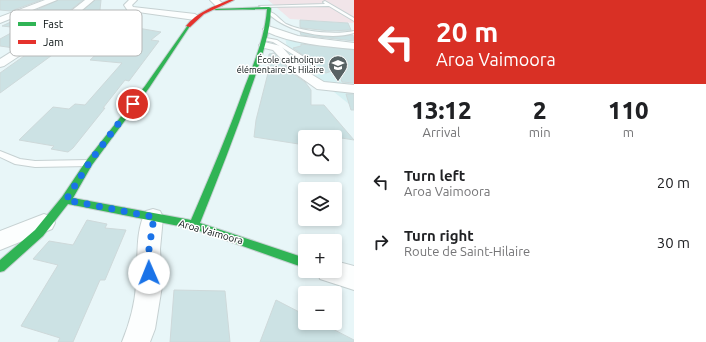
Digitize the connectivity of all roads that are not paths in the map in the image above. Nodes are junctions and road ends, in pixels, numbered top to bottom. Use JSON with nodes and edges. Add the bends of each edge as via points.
{"nodes":[{"id":1,"x":53,"y":0,"type":"edge"},
{"id":2,"x":90,"y":0,"type":"edge"},
{"id":3,"x":133,"y":0,"type":"edge"},
{"id":4,"x":232,"y":0,"type":"edge"},
{"id":5,"x":322,"y":0,"type":"edge"},
{"id":6,"x":217,"y":2,"type":"edge"},
{"id":7,"x":329,"y":5,"type":"junction"},
{"id":8,"x":261,"y":6,"type":"junction"},
{"id":9,"x":208,"y":9,"type":"junction"},
{"id":10,"x":24,"y":10,"type":"edge"},
{"id":11,"x":78,"y":10,"type":"edge"},
{"id":12,"x":139,"y":10,"type":"edge"},
{"id":13,"x":142,"y":10,"type":"edge"},
{"id":14,"x":270,"y":13,"type":"junction"},
{"id":15,"x":10,"y":16,"type":"edge"},
{"id":16,"x":195,"y":17,"type":"junction"},
{"id":17,"x":0,"y":20,"type":"edge"},
{"id":18,"x":354,"y":20,"type":"edge"},
{"id":19,"x":354,"y":32,"type":"edge"},
{"id":20,"x":266,"y":37,"type":"junction"},
{"id":21,"x":289,"y":43,"type":"dead end"},
{"id":22,"x":354,"y":46,"type":"edge"},
{"id":23,"x":12,"y":56,"type":"edge"},
{"id":24,"x":310,"y":62,"type":"dead end"},
{"id":25,"x":0,"y":64,"type":"edge"},
{"id":26,"x":354,"y":89,"type":"edge"},
{"id":27,"x":0,"y":154,"type":"edge"},
{"id":28,"x":89,"y":163,"type":"junction"},
{"id":29,"x":66,"y":200,"type":"junction"},
{"id":30,"x":154,"y":217,"type":"junction"},
{"id":31,"x":48,"y":221,"type":"junction"},
{"id":32,"x":194,"y":225,"type":"junction"},
{"id":33,"x":0,"y":241,"type":"edge"},
{"id":34,"x":298,"y":261,"type":"edge"},
{"id":35,"x":0,"y":267,"type":"edge"},
{"id":36,"x":342,"y":275,"type":"edge"},
{"id":37,"x":354,"y":278,"type":"edge"},
{"id":38,"x":136,"y":342,"type":"edge"}],
"edges":[{"from":1,"to":10,"type":"street"},
{"from":2,"to":11,"type":"street"},
{"from":3,"to":12,"type":"street","via":[[128,5],[131,9]]},
{"from":4,"to":6,"type":"street"},
{"from":5,"to":7,"type":"lane"},
{"from":6,"to":9,"type":"street"},
{"from":7,"to":8,"type":"lane"},
{"from":7,"to":18,"type":"lane"},
{"from":8,"to":9,"type":"street"},
{"from":8,"to":14,"type":"street","via":[[269,8]]},
{"from":9,"to":16,"type":"street"},
{"from":13,"to":16,"type":"street"},
{"from":14,"to":19,"type":"lane","via":[[285,25],[300,30],[331,34]]},
{"from":14,"to":20,"type":"street"},
{"from":15,"to":17,"type":"street"},
{"from":16,"to":28,"type":"street","via":[[147,87]]},
{"from":20,"to":21,"type":"lane","via":[[274,36]]},
{"from":20,"to":22,"type":"street","via":[[292,37]]},
{"from":20,"to":24,"type":"lane"},
{"from":20,"to":26,"type":"street","via":[[297,70],[321,86]]},
{"from":20,"to":32,"type":"street","via":[[240,111]]},
{"from":23,"to":25,"type":"street"},
{"from":27,"to":28,"type":"lane","via":[[18,162],[35,164]]},
{"from":28,"to":29,"type":"street"},
{"from":29,"to":30,"type":"street","name":"Aroa Vaimoora"},
{"from":29,"to":31,"type":"street"},
{"from":30,"to":32,"type":"street","name":"Aroa Vaimoora"},
{"from":30,"to":38,"type":"street","via":[[149,249],[149,286]]},
{"from":31,"to":33,"type":"street"},
{"from":31,"to":35,"type":"street","via":[[39,233]]},
{"from":32,"to":34,"type":"street","name":"Aroa Vaimoora"},
{"from":36,"to":37,"type":"street"}]}
